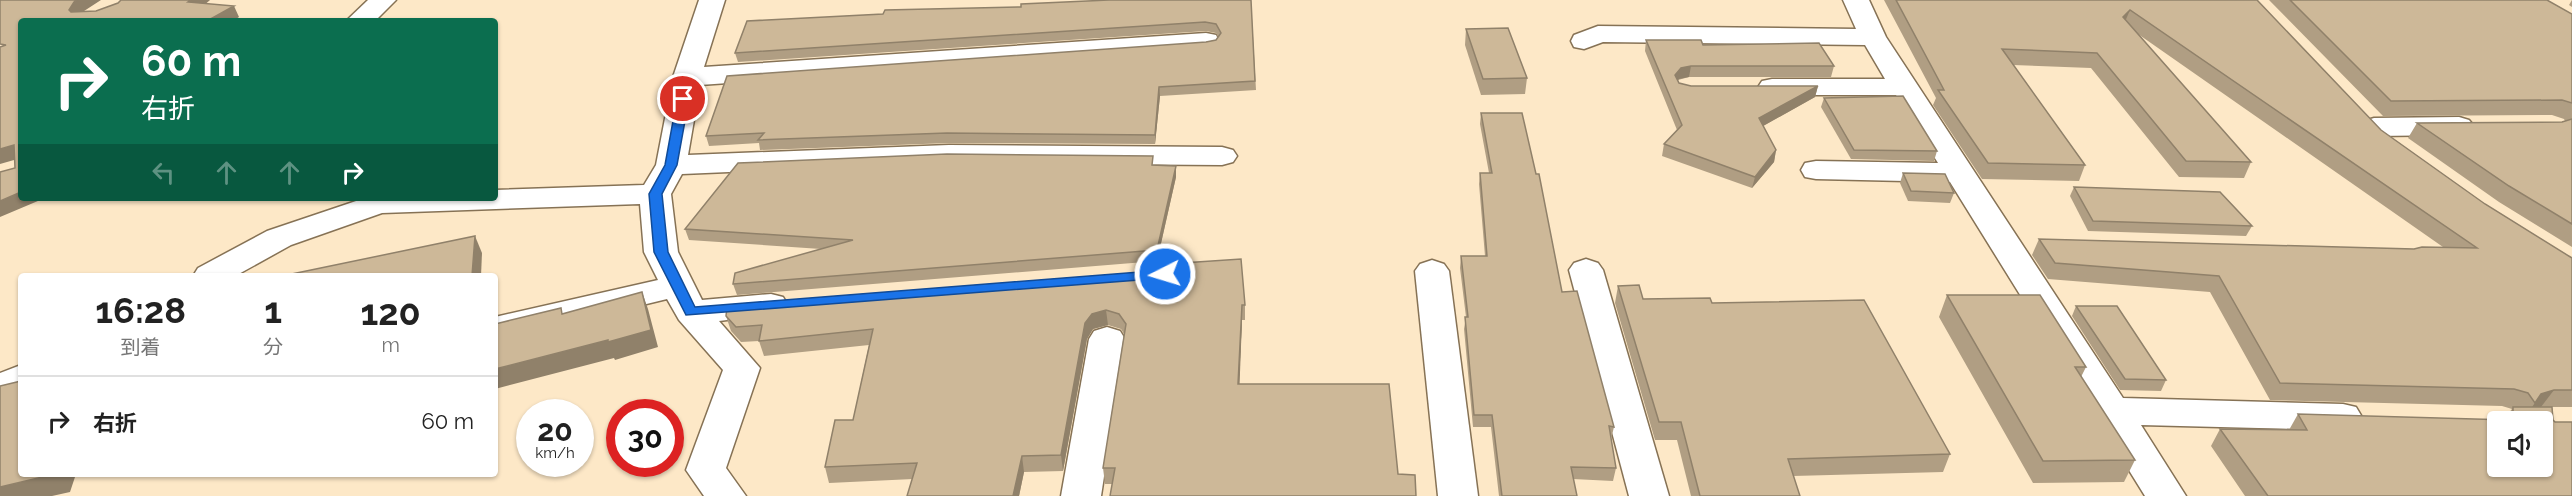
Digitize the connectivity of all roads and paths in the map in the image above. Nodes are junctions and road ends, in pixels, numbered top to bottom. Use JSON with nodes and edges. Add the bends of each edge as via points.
{"nodes":[{"id":1,"x":383,"y":0,"type":"edge"},
{"id":2,"x":712,"y":0,"type":"edge"},
{"id":3,"x":1856,"y":0,"type":"edge"},
{"id":4,"x":362,"y":18,"type":"edge"},
{"id":5,"x":1873,"y":37,"type":"junction"},
{"id":6,"x":1206,"y":41,"type":"edge"},
{"id":7,"x":1584,"y":42,"type":"dead end"},
{"id":8,"x":687,"y":78,"type":"junction"},
{"id":9,"x":1749,"y":87,"type":"edge"},
{"id":10,"x":1905,"y":87,"type":"junction"},
{"id":11,"x":2481,"y":126,"type":"edge"},
{"id":12,"x":2404,"y":151,"type":"edge"},
{"id":13,"x":1222,"y":156,"type":"dead end"},
{"id":14,"x":671,"y":165,"type":"junction"},
{"id":15,"x":1816,"y":170,"type":"dead end"},
{"id":16,"x":1960,"y":173,"type":"junction"},
{"id":17,"x":656,"y":194,"type":"junction"},
{"id":18,"x":498,"y":200,"type":"edge"},
{"id":19,"x":461,"y":201,"type":"edge"},
{"id":20,"x":2004,"y":241,"type":"junction"},
{"id":21,"x":2039,"y":242,"type":"edge"},
{"id":22,"x":1586,"y":270,"type":"dead end"},
{"id":23,"x":1432,"y":271,"type":"dead end"},
{"id":24,"x":215,"y":273,"type":"edge"},
{"id":25,"x":684,"y":299,"type":"junction"},
{"id":26,"x":797,"y":303,"type":"edge"},
{"id":27,"x":498,"y":329,"type":"edge"},
{"id":28,"x":1107,"y":339,"type":"dead end"},
{"id":29,"x":18,"y":380,"type":"edge"},
{"id":30,"x":0,"y":389,"type":"edge"},
{"id":31,"x":2111,"y":411,"type":"junction"},
{"id":32,"x":2372,"y":418,"type":"edge"},
{"id":33,"x":726,"y":496,"type":"edge"},
{"id":34,"x":1081,"y":496,"type":"edge"},
{"id":35,"x":1458,"y":496,"type":"edge"},
{"id":36,"x":1649,"y":496,"type":"edge"},
{"id":37,"x":2166,"y":496,"type":"edge"}],
"edges":[{"from":1,"to":4,"type":"street"},
{"from":2,"to":8,"type":"street"},
{"from":3,"to":5,"type":"street"},
{"from":5,"to":7,"type":"street","via":[[1598,34]]},
{"from":5,"to":10,"type":"street"},
{"from":6,"to":8,"type":"street"},
{"from":8,"to":14,"type":"street"},
{"from":9,"to":10,"type":"street"},
{"from":10,"to":16,"type":"street"},
{"from":11,"to":12,"type":"street","via":[[2366,118]]},
{"from":13,"to":14,"type":"street","via":[[949,154]]},
{"from":14,"to":17,"type":"street"},
{"from":15,"to":16,"type":"street"},
{"from":16,"to":20,"type":"street"},
{"from":17,"to":18,"type":"street"},
{"from":17,"to":25,"type":"street","via":[[661,252]]},
{"from":19,"to":24,"type":"street","via":[[378,204],[279,238]]},
{"from":20,"to":21,"type":"street"},
{"from":20,"to":31,"type":"street"},
{"from":22,"to":36,"type":"street"},
{"from":23,"to":35,"type":"street"},
{"from":25,"to":26,"type":"street"},
{"from":25,"to":27,"type":"street"},
{"from":25,"to":33,"type":"street","via":[[741,368],[706,471]]},
{"from":28,"to":34,"type":"street"},
{"from":29,"to":30,"type":"street"},
{"from":31,"to":32,"type":"street"},
{"from":31,"to":37,"type":"street"}]}
